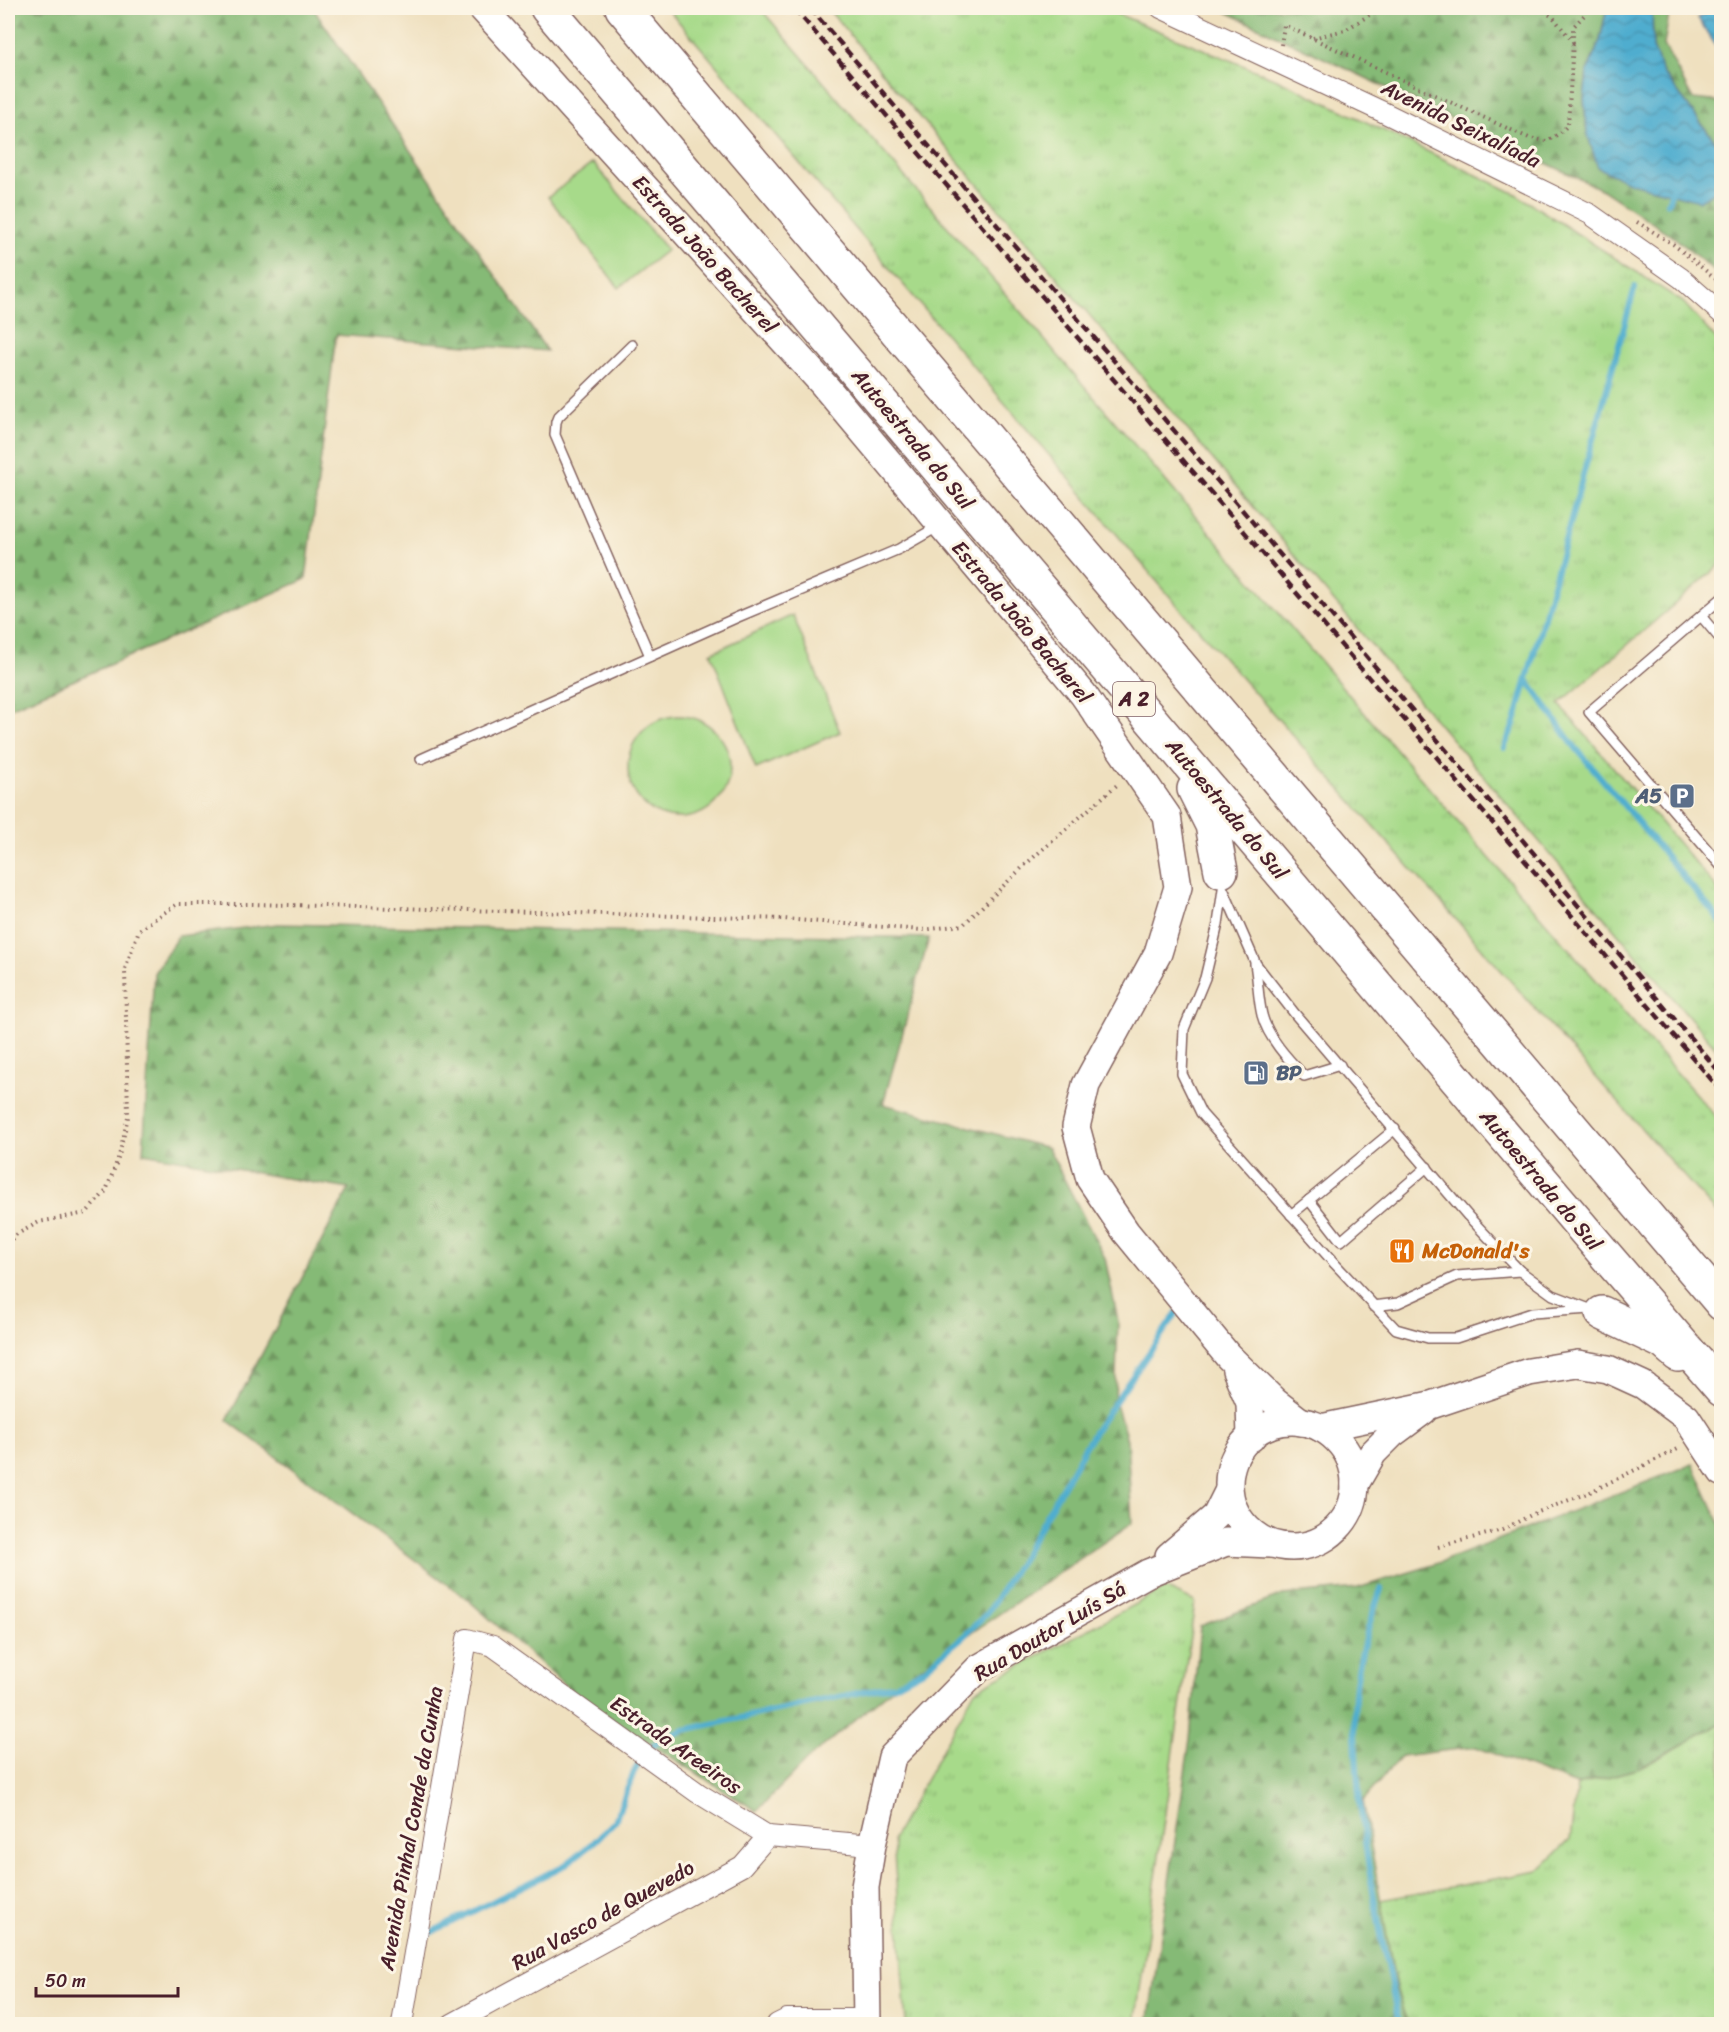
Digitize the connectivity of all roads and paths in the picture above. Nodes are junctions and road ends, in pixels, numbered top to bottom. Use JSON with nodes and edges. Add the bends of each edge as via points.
{"nodes":[{"id":1,"x":482,"y":8,"type":"edge"},
{"id":2,"x":548,"y":8,"type":"edge"},
{"id":3,"x":622,"y":8,"type":"edge"},
{"id":4,"x":1161,"y":8,"type":"edge"},
{"id":5,"x":1381,"y":8,"type":"edge"},
{"id":6,"x":1539,"y":8,"type":"edge"},
{"id":7,"x":1591,"y":8,"type":"edge"},
{"id":8,"x":1312,"y":38,"type":"junction"},
{"id":9,"x":1573,"y":42,"type":"junction"},
{"id":10,"x":1281,"y":46,"type":"dead end"},
{"id":11,"x":1722,"y":314,"type":"edge"},
{"id":12,"x":632,"y":345,"type":"dead end"},
{"id":13,"x":941,"y":524,"type":"junction"},
{"id":14,"x":1722,"y":598,"type":"edge"},
{"id":15,"x":1701,"y":616,"type":"junction"},
{"id":16,"x":1722,"y":640,"type":"edge"},
{"id":17,"x":650,"y":656,"type":"junction"},
{"id":18,"x":1142,"y":710,"type":"junction"},
{"id":19,"x":421,"y":759,"type":"dead end"},
{"id":20,"x":1135,"y":769,"type":"junction"},
{"id":21,"x":1722,"y":867,"type":"edge"},
{"id":22,"x":1222,"y":880,"type":"junction"},
{"id":23,"x":1255,"y":961,"type":"junction"},
{"id":24,"x":1340,"y":1065,"type":"junction"},
{"id":25,"x":1395,"y":1129,"type":"junction"},
{"id":26,"x":1427,"y":1167,"type":"junction"},
{"id":27,"x":1309,"y":1200,"type":"junction"},
{"id":28,"x":1291,"y":1215,"type":"junction"},
{"id":29,"x":8,"y":1244,"type":"edge"},
{"id":30,"x":1520,"y":1271,"type":"junction"},
{"id":31,"x":1722,"y":1304,"type":"edge"},
{"id":32,"x":1373,"y":1306,"type":"junction"},
{"id":33,"x":1596,"y":1311,"type":"junction"},
{"id":34,"x":1228,"y":1356,"type":"junction"},
{"id":35,"x":1722,"y":1391,"type":"edge"},
{"id":36,"x":1431,"y":1405,"type":"junction"},
{"id":37,"x":1311,"y":1425,"type":"junction"},
{"id":38,"x":1251,"y":1438,"type":"junction"},
{"id":39,"x":1700,"y":1439,"type":"junction"},
{"id":40,"x":1722,"y":1472,"type":"edge"},
{"id":41,"x":1355,"y":1484,"type":"junction"},
{"id":42,"x":1228,"y":1491,"type":"junction"},
{"id":43,"x":1270,"y":1544,"type":"junction"},
{"id":44,"x":1438,"y":1547,"type":"dead end"},
{"id":45,"x":1148,"y":1573,"type":"junction"},
{"id":46,"x":467,"y":1639,"type":"joint"},
{"id":47,"x":768,"y":1836,"type":"junction"},
{"id":48,"x":872,"y":1845,"type":"junction"},
{"id":49,"x":867,"y":2022,"type":"edge"},
{"id":50,"x":402,"y":2025,"type":"edge"},
{"id":51,"x":452,"y":2025,"type":"edge"},
{"id":52,"x":777,"y":2025,"type":"edge"}],
"edges":[{"from":1,"to":13,"type":"street","name":"Estrada João Bacherel","via":[[824,385]]},
{"from":2,"to":18,"type":"highway","name":"Autoestrada do Sul","number":"A 2"},
{"from":3,"to":31,"type":"highway","number":"A 2"},
{"from":4,"to":11,"type":"street","name":"Avenida Seixalíada","via":[[1590,214],[1681,278]]},
{"from":5,"to":8,"type":"path","via":[[1346,30]]},
{"from":6,"to":9,"type":"path"},
{"from":7,"to":9,"type":"path","via":[[1573,27]]},
{"from":8,"to":9,"type":"path","via":[[1529,138],[1547,141],[1568,125]]},
{"from":8,"to":10,"type":"path","via":[[1284,25]]},
{"from":12,"to":17,"type":"lane","via":[[558,417],[555,435]]},
{"from":13,"to":17,"type":"lane","via":[[899,549]]},
{"from":13,"to":20,"type":"street","name":"Estrada João Bacherel","via":[[1083,694]]},
{"from":14,"to":15,"type":"lane"},
{"from":15,"to":16,"type":"lane"},
{"from":15,"to":21,"type":"lane","via":[[1589,712]]},
{"from":17,"to":19,"type":"lane"},
{"from":18,"to":22,"type":"highway","via":[[1190,781],[1212,825]]},
{"from":18,"to":35,"type":"highway","name":"Autoestrada do Sul","number":"A 2"},
{"from":20,"to":29,"type":"path","via":[[963,925],[922,930],[784,919],[177,904],[139,930],[124,969],[128,1117],[106,1191],[86,1213],[39,1222],[14,1236]]},
{"from":20,"to":34,"type":"street","name":"Estrada João Bacherel","via":[[1167,816],[1178,887],[1158,953],[1086,1085],[1077,1127],[1090,1179],[1126,1232]]},
{"from":22,"to":23,"type":"lane"},
{"from":22,"to":28,"type":"lane","via":[[1218,924],[1205,978],[1184,1029],[1182,1074],[1200,1113]]},
{"from":23,"to":24,"type":"lane"},
{"from":23,"to":24,"type":"lane","via":[[1262,1016],[1288,1058],[1304,1076]]},
{"from":24,"to":25,"type":"lane"},
{"from":25,"to":26,"type":"lane"},
{"from":25,"to":27,"type":"lane"},
{"from":26,"to":27,"type":"lane","via":[[1341,1241]]},
{"from":26,"to":30,"type":"lane"},
{"from":27,"to":28,"type":"lane"},
{"from":28,"to":32,"type":"lane"},
{"from":30,"to":32,"type":"lane","via":[[1457,1276],[1398,1303]]},
{"from":30,"to":33,"type":"lane","via":[[1553,1295]]},
{"from":32,"to":33,"type":"lane","via":[[1396,1329],[1428,1338],[1456,1338],[1532,1313]]},
{"from":33,"to":35,"type":"highway","via":[[1663,1342]]},
{"from":34,"to":37,"type":"street","name":"Estrada João Bacherel","via":[[1275,1401]]},
{"from":34,"to":38,"type":"street","name":"Estrada João Bacherel","via":[[1250,1403]]},
{"from":36,"to":37,"type":"street"},
{"from":36,"to":39,"type":"street","via":[[1529,1372],[1578,1364],[1608,1369],[1643,1385],[1686,1417]]},
{"from":36,"to":41,"type":"street","via":[[1392,1434],[1373,1454]]},
{"from":37,"to":38,"type":"street","via":[[1282,1422],[1261,1429]]},
{"from":37,"to":41,"type":"street","via":[[1342,1445],[1351,1462]]},
{"from":38,"to":42,"type":"street","via":[[1240,1447],[1230,1469]]},
{"from":39,"to":40,"type":"street"},
{"from":39,"to":44,"type":"path","via":[[1502,1530]]},
{"from":41,"to":43,"type":"street","via":[[1347,1515],[1333,1532],[1307,1546]]},
{"from":42,"to":43,"type":"street","via":[[1236,1515],[1251,1533]]},
{"from":42,"to":45,"type":"street","via":[[1216,1516]]},
{"from":43,"to":45,"type":"street","via":[[1226,1542]]},
{"from":45,"to":48,"type":"street","name":"Rua Doutor Luís Sá","via":[[979,1668],[892,1756]]},
{"from":46,"to":47,"type":"street","name":"Estrada Areeiros","via":[[493,1646],[698,1793]]},
{"from":46,"to":50,"type":"street","name":"Avenida Pinhal Conde da Cunha"},
{"from":47,"to":48,"type":"street","name":"Estrada Areeiros"},
{"from":47,"to":51,"type":"street","name":"Rua Vasco de Quevedo","via":[[742,1866]]},
{"from":48,"to":49,"type":"street","name":"Rua Doutor Luís Sá","via":[[866,1887]]},
{"from":49,"to":52,"type":"street","via":[[788,2019]]}]}
